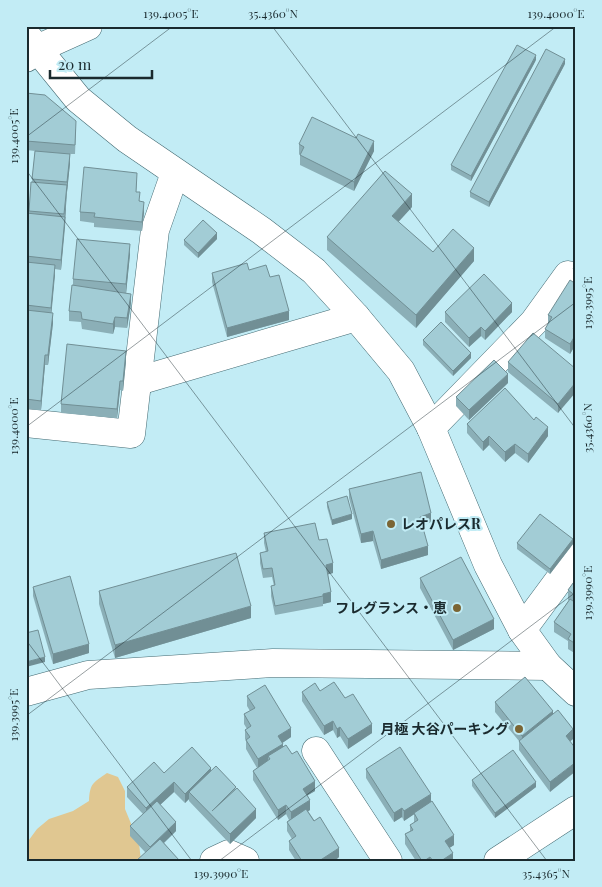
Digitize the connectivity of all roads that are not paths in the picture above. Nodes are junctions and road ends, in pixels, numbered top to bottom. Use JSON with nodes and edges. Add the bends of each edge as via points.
{"nodes":[{"id":1,"x":88,"y":26,"type":"edge"},
{"id":2,"x":30,"y":47,"type":"edge"},
{"id":3,"x":175,"y":173,"type":"junction"},
{"id":4,"x":568,"y":275,"type":"dead end"},
{"id":5,"x":356,"y":316,"type":"junction"},
{"id":6,"x":138,"y":381,"type":"junction"},
{"id":7,"x":26,"y":423,"type":"edge"},
{"id":8,"x":432,"y":428,"type":"junction"},
{"id":9,"x":576,"y":557,"type":"edge"},
{"id":10,"x":522,"y":630,"type":"junction"},
{"id":11,"x":548,"y":666,"type":"junction"},
{"id":12,"x":26,"y":692,"type":"edge"},
{"id":13,"x":576,"y":692,"type":"edge"},
{"id":14,"x":316,"y":751,"type":"dead end"},
{"id":15,"x":576,"y":810,"type":"edge"},
{"id":16,"x":214,"y":861,"type":"edge"},
{"id":17,"x":245,"y":861,"type":"edge"},
{"id":18,"x":388,"y":861,"type":"edge"},
{"id":19,"x":498,"y":861,"type":"edge"}],
"edges":[{"from":1,"to":2,"type":"street"},
{"from":2,"to":3,"type":"street","via":[[78,98],[126,139]]},
{"from":3,"to":5,"type":"street","via":[[262,231],[314,272]]},
{"from":3,"to":6,"type":"street","via":[[155,230]]},
{"from":4,"to":8,"type":"street","via":[[534,322]]},
{"from":5,"to":6,"type":"street"},
{"from":5,"to":8,"type":"street","via":[[401,371]]},
{"from":6,"to":7,"type":"street","via":[[131,434]]},
{"from":8,"to":10,"type":"street","via":[[488,565]]},
{"from":9,"to":10,"type":"street"},
{"from":10,"to":11,"type":"street"},
{"from":11,"to":12,"type":"street","via":[[273,663],[88,676]]},
{"from":11,"to":13,"type":"street"},
{"from":14,"to":18,"type":"street"},
{"from":15,"to":19,"type":"street"},
{"from":16,"to":17,"type":"street","via":[[229,854]]}]}
